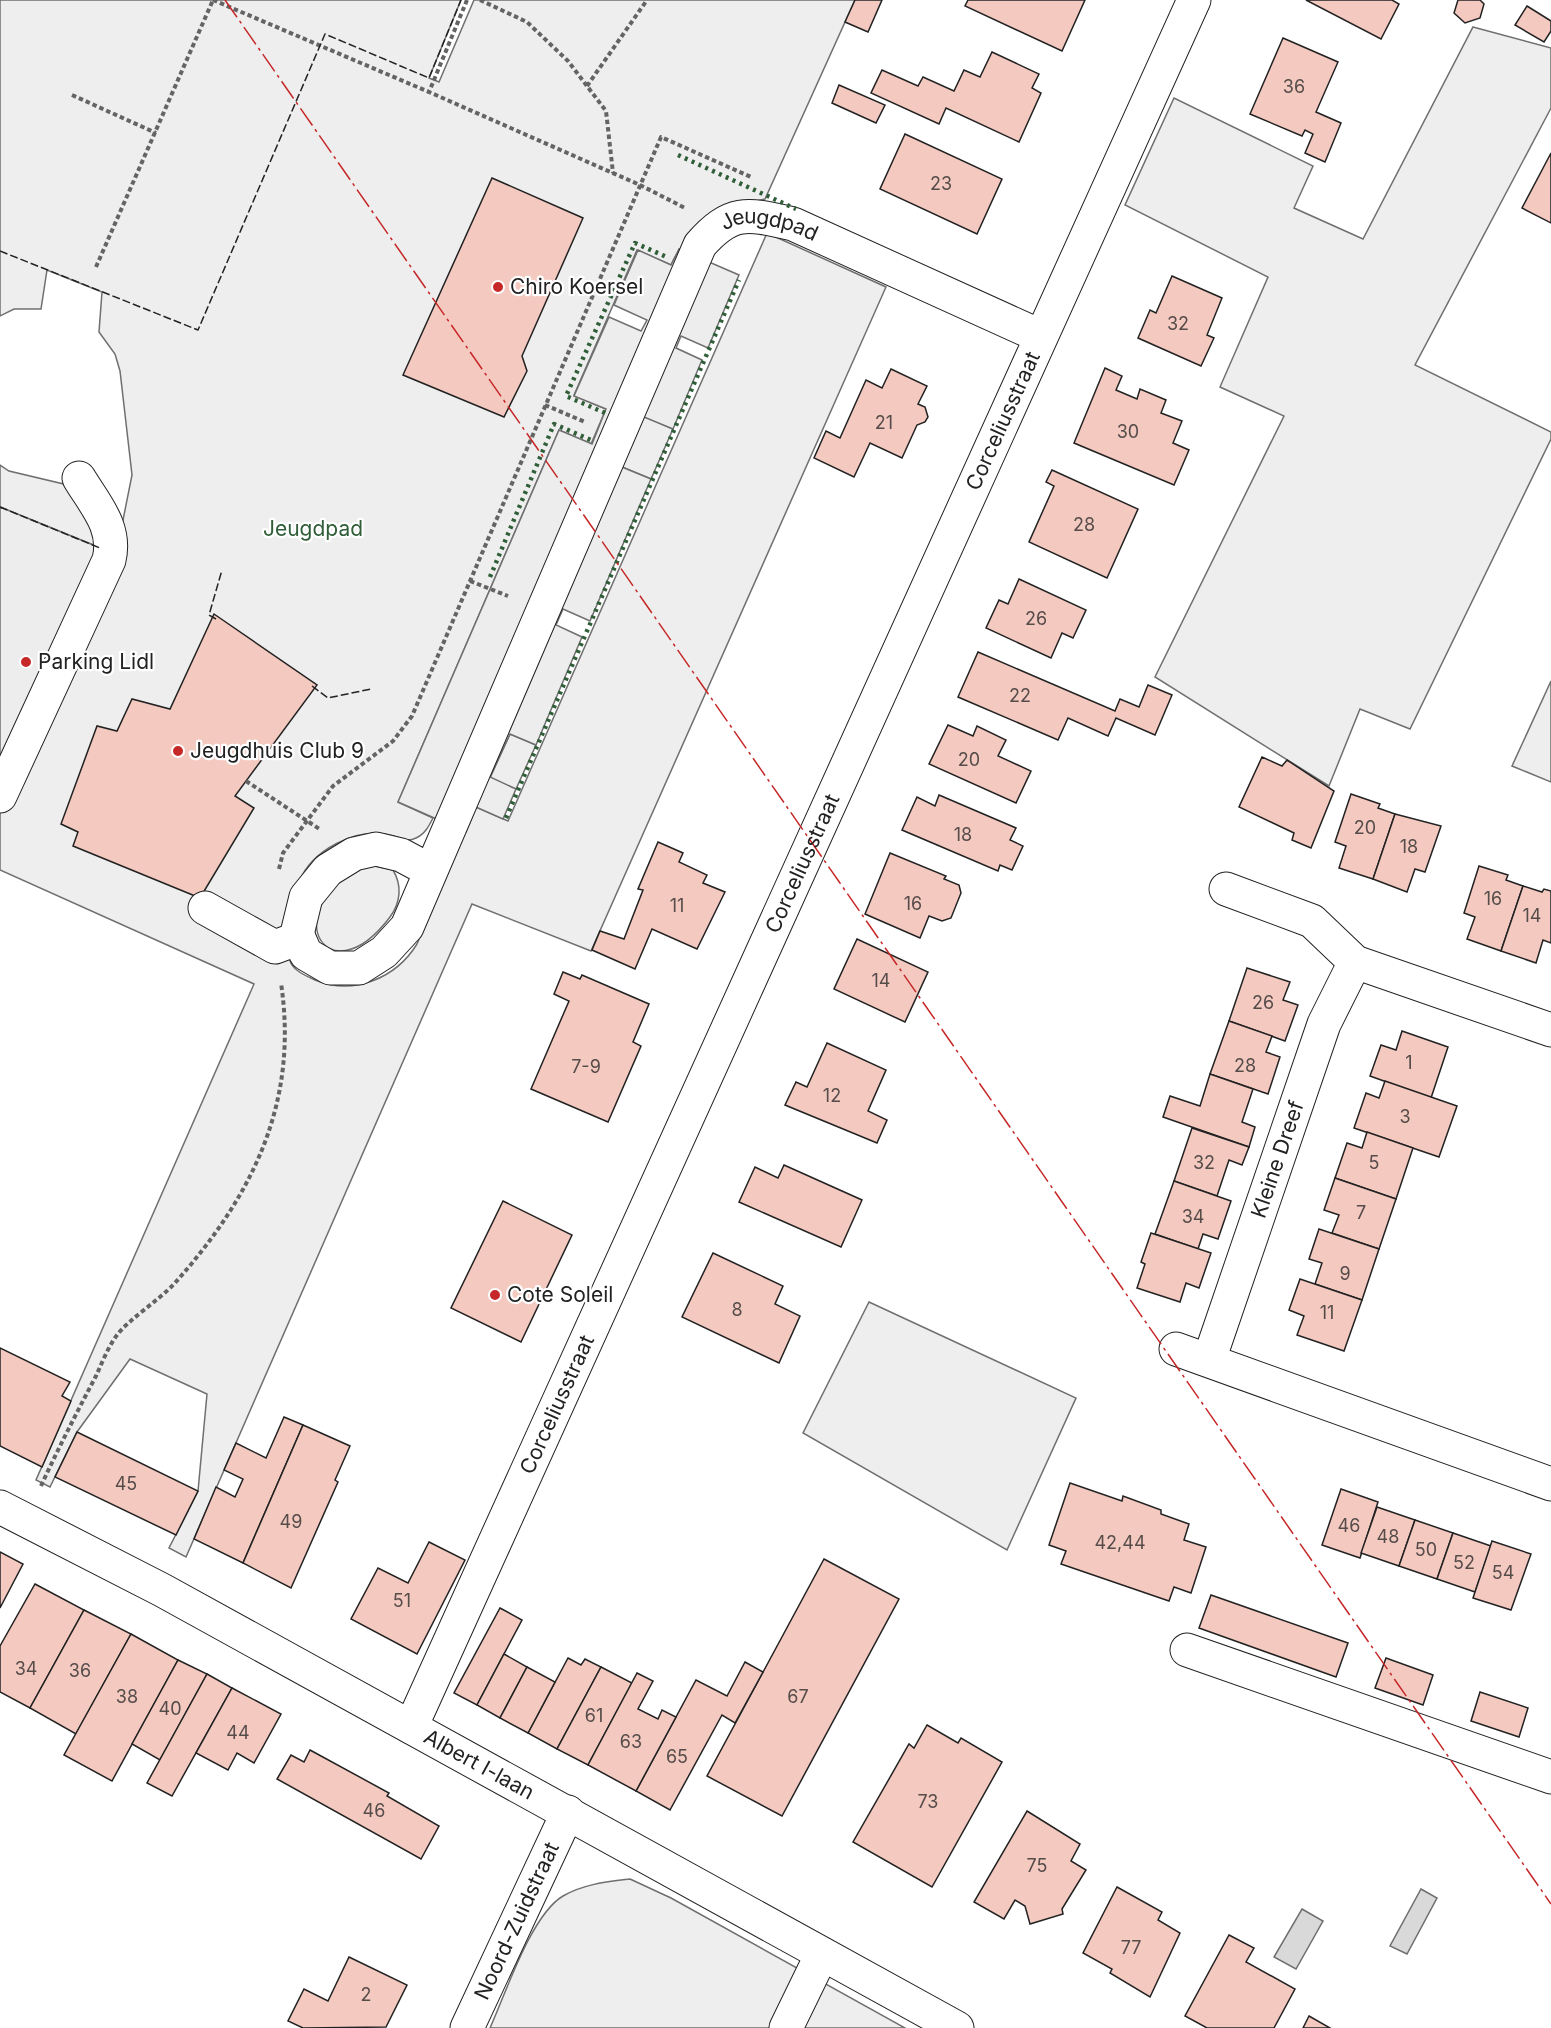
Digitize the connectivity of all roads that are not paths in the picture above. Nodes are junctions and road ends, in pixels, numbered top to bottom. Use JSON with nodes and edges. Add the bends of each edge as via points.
{"nodes":[{"id":1,"x":1194,"y":0,"type":"edge"},
{"id":2,"x":1040,"y":336,"type":"junction"},
{"id":3,"x":78,"y":478,"type":"dead end"},
{"id":4,"x":0,"y":796,"type":"edge"},
{"id":5,"x":431,"y":871,"type":"junction"},
{"id":6,"x":1226,"y":889,"type":"dead end"},
{"id":7,"x":205,"y":908,"type":"dead end"},
{"id":8,"x":299,"y":938,"type":"junction"},
{"id":9,"x":1355,"y":962,"type":"junction"},
{"id":10,"x":1551,"y":1030,"type":"edge"},
{"id":11,"x":1176,"y":1349,"type":"dead end"},
{"id":12,"x":1209,"y":1360,"type":"junction"},
{"id":13,"x":1551,"y":1484,"type":"edge"},
{"id":14,"x":0,"y":1507,"type":"edge"},
{"id":15,"x":1187,"y":1650,"type":"dead end"},
{"id":16,"x":411,"y":1727,"type":"junction"},
{"id":17,"x":1551,"y":1778,"type":"edge"},
{"id":18,"x":568,"y":1812,"type":"junction"},
{"id":19,"x":822,"y":1954,"type":"junction"},
{"id":20,"x":952,"y":2027,"type":"edge"},
{"id":21,"x":467,"y":2028,"type":"edge"},
{"id":22,"x":786,"y":2028,"type":"edge"}],
"edges":[{"from":1,"to":2,"type":"street","name":"Corceliusstraat"},
{"from":2,"to":5,"type":"street","name":"Jeugdpad","via":[[793,224],[752,215],[718,225],[700,245]]},
{"from":2,"to":16,"type":"street","name":"Corceliusstraat"},
{"from":3,"to":4,"type":"street","via":[[110,530],[111,552]]},
{"from":5,"to":8,"type":"street","via":[[401,855],[376,849],[354,854],[328,870],[306,897]]},
{"from":5,"to":8,"type":"street","name":"Jeugdpad","via":[[407,927],[384,952],[359,968],[330,968],[306,954]]},
{"from":6,"to":9,"type":"street","via":[[1312,921]]},
{"from":7,"to":8,"type":"street","via":[[275,947]]},
{"from":9,"to":10,"type":"street"},
{"from":9,"to":12,"type":"street","name":"Kleine Dreef","via":[[1324,1024]]},
{"from":11,"to":12,"type":"street"},
{"from":12,"to":13,"type":"street"},
{"from":14,"to":16,"type":"street","name":"Albert I-laan","via":[[114,1564]]},
{"from":15,"to":17,"type":"street"},
{"from":16,"to":18,"type":"street","name":"Albert I-laan"},
{"from":18,"to":19,"type":"street","name":"Albert I-laan"},
{"from":18,"to":21,"type":"street","name":"Noord-Zuidstraat"},
{"from":19,"to":20,"type":"street","name":"Albert I-laan"},
{"from":19,"to":22,"type":"street"}]}
